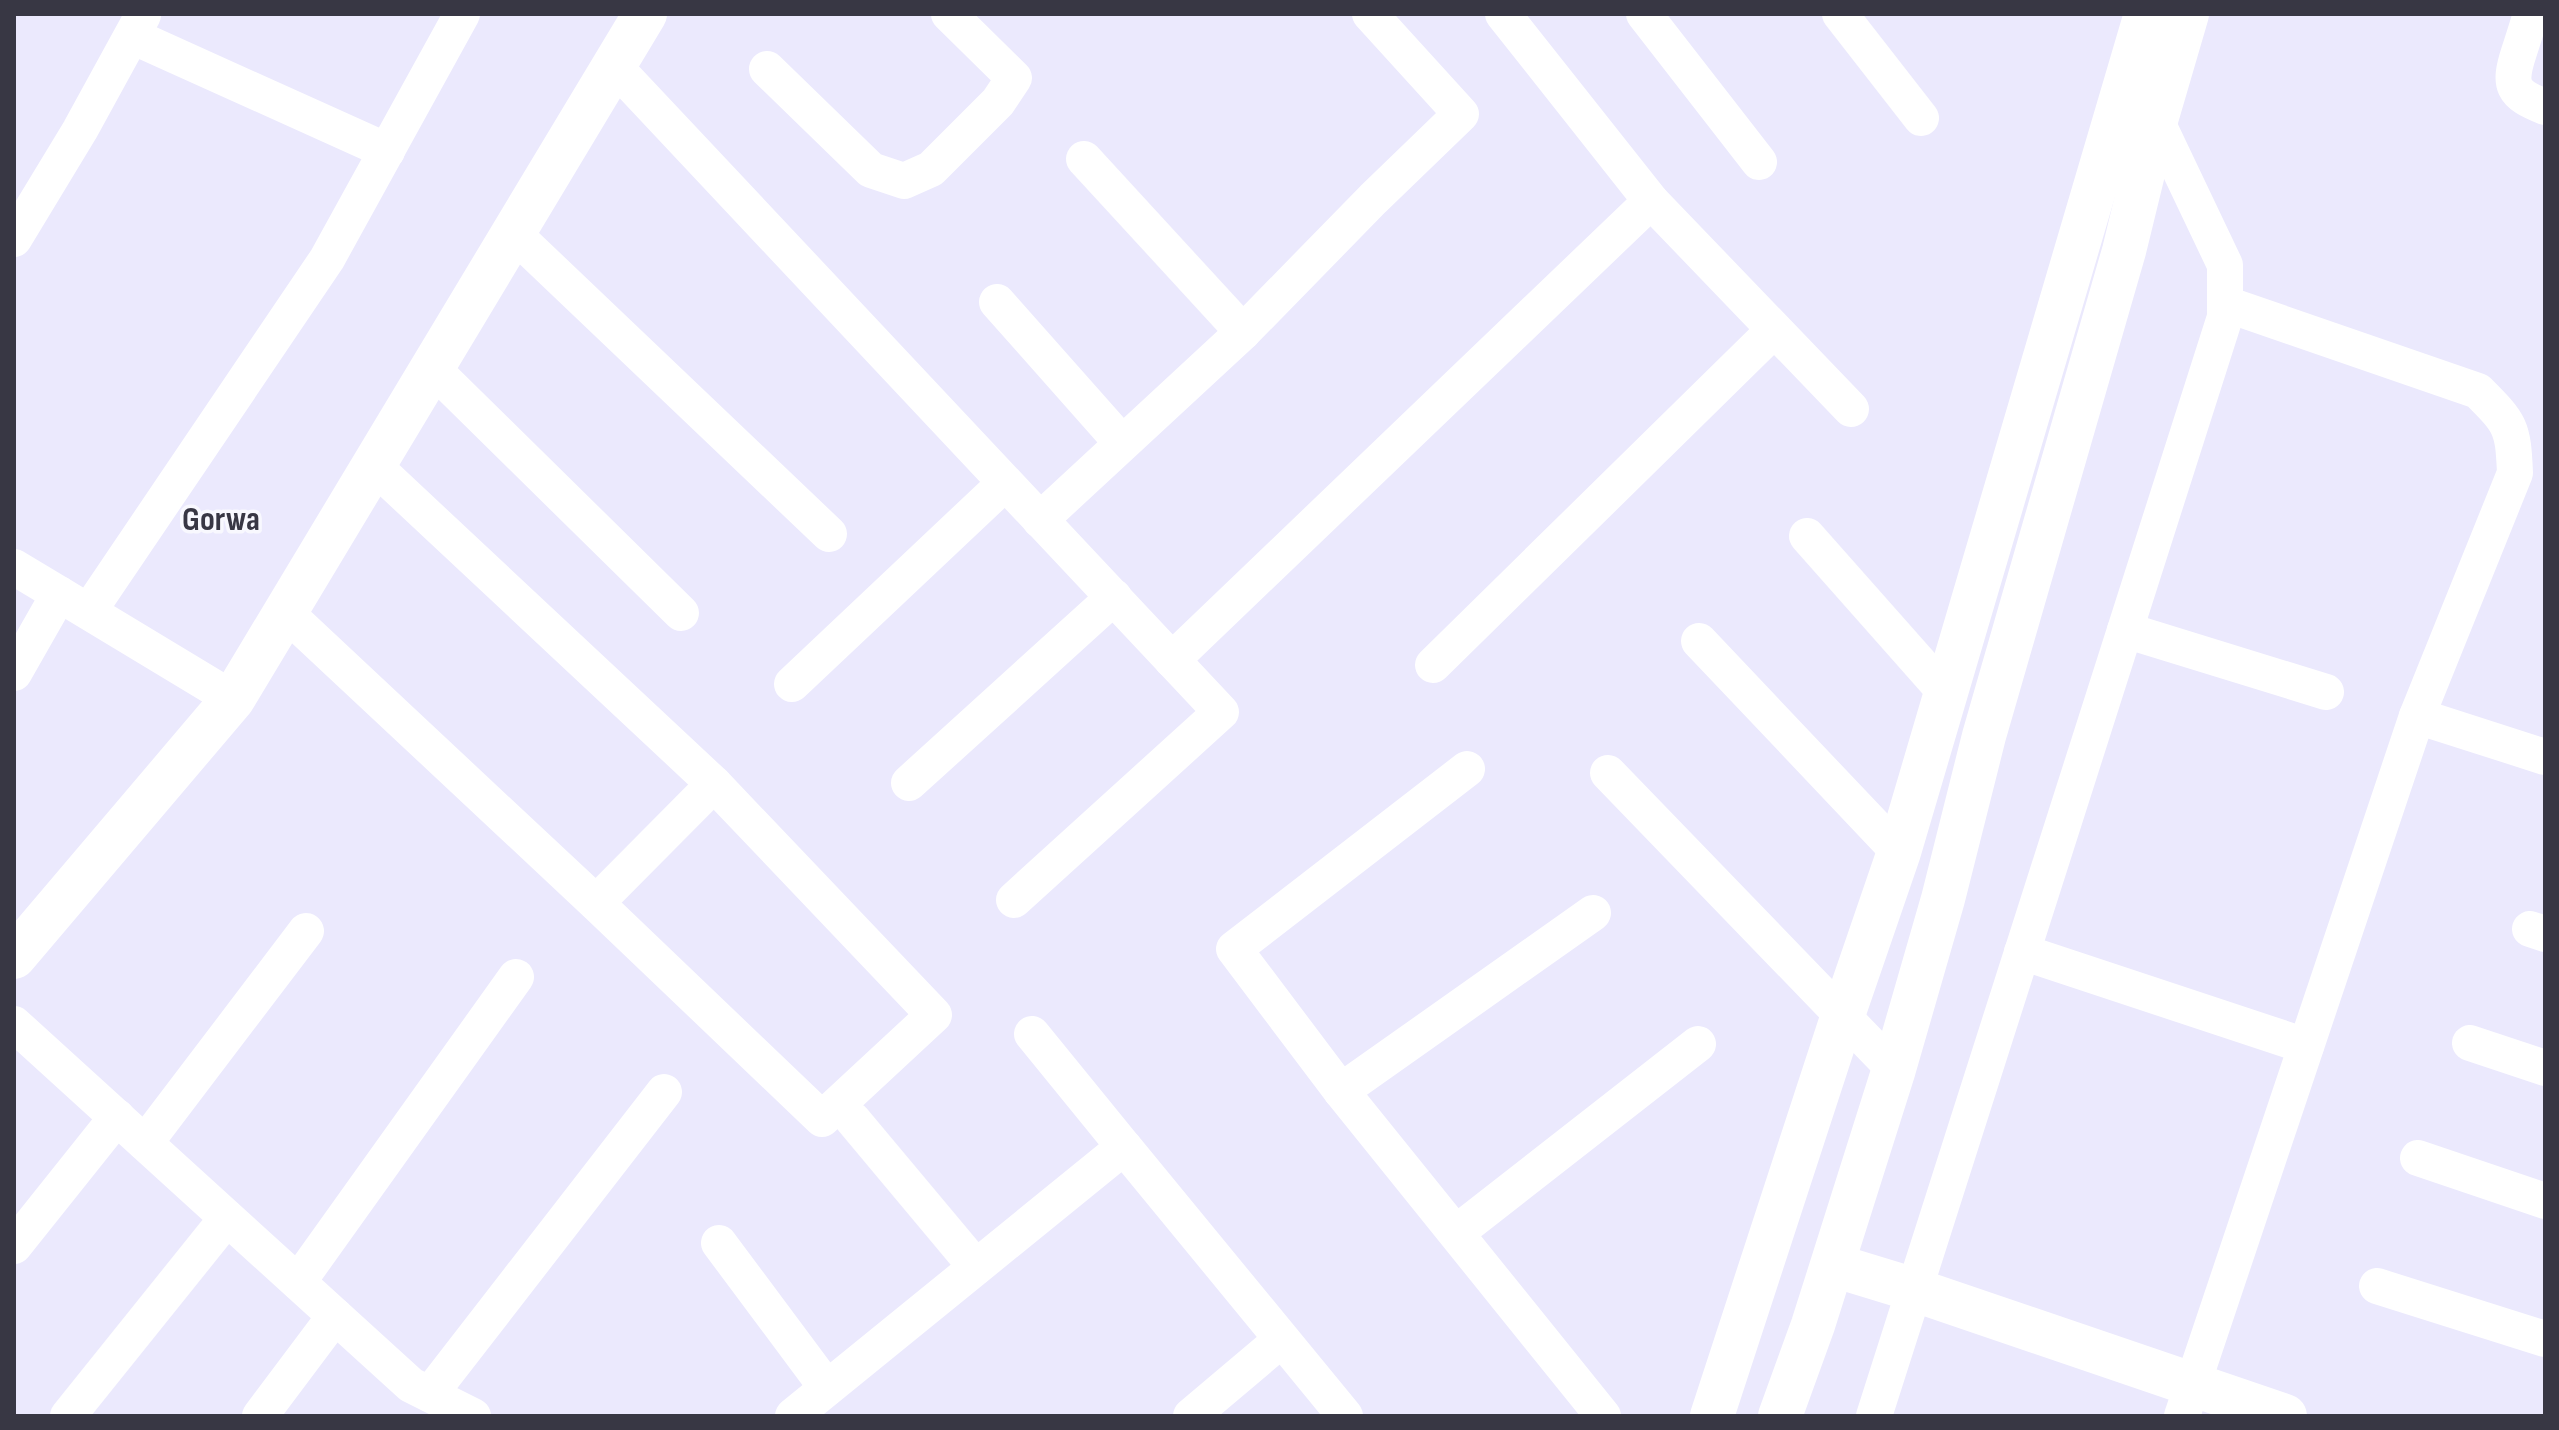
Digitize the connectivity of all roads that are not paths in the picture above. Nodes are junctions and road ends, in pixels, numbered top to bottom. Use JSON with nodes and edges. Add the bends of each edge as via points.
{"nodes":[{"id":1,"x":462,"y":14,"type":"edge"},
{"id":2,"x":645,"y":14,"type":"edge"},
{"id":3,"x":949,"y":14,"type":"edge"},
{"id":4,"x":1370,"y":14,"type":"edge"},
{"id":5,"x":1503,"y":14,"type":"edge"},
{"id":6,"x":1644,"y":14,"type":"edge"},
{"id":7,"x":1840,"y":14,"type":"edge"},
{"id":8,"x":2146,"y":14,"type":"edge"},
{"id":9,"x":2187,"y":14,"type":"edge"},
{"id":10,"x":2531,"y":14,"type":"edge"},
{"id":11,"x":138,"y":25,"type":"edge"},
{"id":12,"x":614,"y":66,"type":"junction"},
{"id":13,"x":767,"y":69,"type":"dead end"},
{"id":14,"x":2545,"y":107,"type":"edge"},
{"id":15,"x":1921,"y":118,"type":"dead end"},
{"id":16,"x":2156,"y":120,"type":"junction"},
{"id":17,"x":387,"y":151,"type":"junction"},
{"id":18,"x":2104,"y":157,"type":"junction"},
{"id":19,"x":1084,"y":159,"type":"dead end"},
{"id":20,"x":1759,"y":162,"type":"dead end"},
{"id":21,"x":2141,"y":184,"type":"junction"},
{"id":22,"x":1651,"y":201,"type":"junction"},
{"id":23,"x":513,"y":233,"type":"junction"},
{"id":24,"x":14,"y":239,"type":"edge"},
{"id":25,"x":997,"y":302,"type":"dead end"},
{"id":26,"x":2226,"y":304,"type":"junction"},
{"id":27,"x":1774,"y":330,"type":"junction"},
{"id":28,"x":1243,"y":332,"type":"junction"},
{"id":29,"x":432,"y":368,"type":"junction"},
{"id":30,"x":1851,"y":409,"type":"dead end"},
{"id":31,"x":1122,"y":443,"type":"junction"},
{"id":32,"x":373,"y":465,"type":"junction"},
{"id":33,"x":2530,"y":479,"type":"edge"},
{"id":34,"x":1005,"y":483,"type":"junction"},
{"id":35,"x":1040,"y":520,"type":"junction"},
{"id":36,"x":829,"y":534,"type":"dead end"},
{"id":37,"x":1807,"y":536,"type":"dead end"},
{"id":38,"x":14,"y":567,"type":"edge"},
{"id":39,"x":1114,"y":597,"type":"junction"},
{"id":40,"x":74,"y":603,"type":"junction"},
{"id":41,"x":285,"y":612,"type":"junction"},
{"id":42,"x":681,"y":613,"type":"dead end"},
{"id":43,"x":2125,"y":630,"type":"junction"},
{"id":44,"x":1699,"y":641,"type":"dead end"},
{"id":45,"x":1172,"y":660,"type":"junction"},
{"id":46,"x":1433,"y":665,"type":"dead end"},
{"id":47,"x":14,"y":673,"type":"edge"},
{"id":48,"x":792,"y":684,"type":"dead end"},
{"id":49,"x":2326,"y":692,"type":"dead end"},
{"id":50,"x":1946,"y":693,"type":"junction"},
{"id":51,"x":233,"y":699,"type":"junction"},
{"id":52,"x":2417,"y":716,"type":"junction"},
{"id":53,"x":2545,"y":757,"type":"edge"},
{"id":54,"x":1467,"y":769,"type":"dead end"},
{"id":55,"x":1608,"y":773,"type":"dead end"},
{"id":56,"x":909,"y":783,"type":"dead end"},
{"id":57,"x":714,"y":784,"type":"junction"},
{"id":58,"x":1899,"y":852,"type":"junction"},
{"id":59,"x":1014,"y":900,"type":"dead end"},
{"id":60,"x":596,"y":903,"type":"junction"},
{"id":61,"x":1593,"y":913,"type":"dead end"},
{"id":62,"x":306,"y":931,"type":"dead end"},
{"id":63,"x":2022,"y":952,"type":"junction"},
{"id":64,"x":14,"y":957,"type":"edge"},
{"id":65,"x":516,"y":977,"type":"dead end"},
{"id":66,"x":1843,"y":1015,"type":"junction"},
{"id":67,"x":14,"y":1024,"type":"edge"},
{"id":68,"x":1032,"y":1034,"type":"dead end"},
{"id":69,"x":2470,"y":1043,"type":"dead end"},
{"id":70,"x":1698,"y":1044,"type":"dead end"},
{"id":71,"x":2306,"y":1046,"type":"junction"},
{"id":72,"x":2545,"y":1068,"type":"edge"},
{"id":73,"x":1894,"y":1069,"type":"junction"},
{"id":74,"x":1341,"y":1091,"type":"junction"},
{"id":75,"x":664,"y":1092,"type":"dead end"},
{"id":76,"x":117,"y":1117,"type":"junction"},
{"id":77,"x":853,"y":1120,"type":"dead end"},
{"id":78,"x":145,"y":1143,"type":"junction"},
{"id":79,"x":1124,"y":1147,"type":"junction"},
{"id":80,"x":2418,"y":1158,"type":"dead end"},
{"id":81,"x":2545,"y":1201,"type":"edge"},
{"id":82,"x":227,"y":1218,"type":"junction"},
{"id":83,"x":1456,"y":1233,"type":"junction"},
{"id":84,"x":719,"y":1243,"type":"dead end"},
{"id":85,"x":14,"y":1246,"type":"edge"},
{"id":86,"x":1833,"y":1265,"type":"junction"},
{"id":87,"x":976,"y":1267,"type":"junction"},
{"id":88,"x":298,"y":1282,"type":"junction"},
{"id":89,"x":2377,"y":1286,"type":"dead end"},
{"id":90,"x":1915,"y":1290,"type":"junction"},
{"id":91,"x":335,"y":1316,"type":"junction"},
{"id":92,"x":1813,"y":1325,"type":"junction"},
{"id":93,"x":2545,"y":1339,"type":"edge"},
{"id":94,"x":1281,"y":1340,"type":"junction"},
{"id":95,"x":827,"y":1388,"type":"junction"},
{"id":96,"x":430,"y":1394,"type":"junction"},
{"id":97,"x":2187,"y":1400,"type":"edge"},
{"id":98,"x":1716,"y":1404,"type":"edge"},
{"id":99,"x":68,"y":1416,"type":"edge"},
{"id":100,"x":260,"y":1416,"type":"edge"},
{"id":101,"x":473,"y":1416,"type":"edge"},
{"id":102,"x":793,"y":1416,"type":"edge"},
{"id":103,"x":1191,"y":1416,"type":"edge"},
{"id":104,"x":1345,"y":1416,"type":"edge"},
{"id":105,"x":1603,"y":1416,"type":"edge"},
{"id":106,"x":1685,"y":1416,"type":"edge"},
{"id":107,"x":1780,"y":1416,"type":"edge"},
{"id":108,"x":1874,"y":1416,"type":"edge"},
{"id":109,"x":2285,"y":1416,"type":"edge"}],
"edges":[{"from":1,"to":17,"type":"street"},
{"from":2,"to":12,"type":"street"},
{"from":3,"to":13,"type":"street","via":[[1014,78],[998,102],[931,169],[904,181],[871,170]]},
{"from":4,"to":28,"type":"street","via":[[1461,114]]},
{"from":5,"to":22,"type":"street"},
{"from":6,"to":20,"type":"street"},
{"from":7,"to":15,"type":"street"},
{"from":8,"to":18,"type":"street"},
{"from":9,"to":16,"type":"street"},
{"from":10,"to":14,"type":"street","via":[[2511,74],[2518,92]]},
{"from":11,"to":17,"type":"street"},
{"from":11,"to":24,"type":"street"},
{"from":12,"to":23,"type":"street"},
{"from":12,"to":34,"type":"street"},
{"from":16,"to":21,"type":"street"},
{"from":16,"to":26,"type":"street","via":[[2225,265]]},
{"from":17,"to":40,"type":"street","via":[[327,259]]},
{"from":18,"to":21,"type":"street"},
{"from":18,"to":50,"type":"street"},
{"from":19,"to":28,"type":"street"},
{"from":21,"to":73,"type":"street"},
{"from":22,"to":27,"type":"street"},
{"from":22,"to":45,"type":"street"},
{"from":23,"to":29,"type":"street"},
{"from":23,"to":36,"type":"street"},
{"from":25,"to":31,"type":"street"},
{"from":26,"to":33,"type":"street","via":[[2478,391],[2500,413]]},
{"from":26,"to":43,"type":"street"},
{"from":27,"to":30,"type":"street"},
{"from":27,"to":46,"type":"street"},
{"from":28,"to":31,"type":"street"},
{"from":29,"to":32,"type":"street"},
{"from":29,"to":42,"type":"street"},
{"from":31,"to":35,"type":"street"},
{"from":32,"to":41,"type":"street"},
{"from":32,"to":57,"type":"street"},
{"from":33,"to":52,"type":"street"},
{"from":34,"to":35,"type":"street"},
{"from":34,"to":48,"type":"street"},
{"from":35,"to":39,"type":"street"},
{"from":37,"to":50,"type":"street"},
{"from":38,"to":40,"type":"street"},
{"from":39,"to":45,"type":"street"},
{"from":39,"to":56,"type":"street"},
{"from":40,"to":47,"type":"street"},
{"from":40,"to":51,"type":"street"},
{"from":41,"to":51,"type":"street"},
{"from":41,"to":60,"type":"street"},
{"from":43,"to":49,"type":"street"},
{"from":43,"to":63,"type":"street"},
{"from":44,"to":58,"type":"street"},
{"from":45,"to":59,"type":"street","via":[[1221,712]]},
{"from":50,"to":58,"type":"street"},
{"from":51,"to":64,"type":"street"},
{"from":52,"to":53,"type":"street"},
{"from":52,"to":71,"type":"street"},
{"from":54,"to":74,"type":"street","via":[[1234,949]]},
{"from":55,"to":66,"type":"street"},
{"from":57,"to":60,"type":"street"},
{"from":57,"to":60,"type":"street","via":[[934,1015],[822,1119]]},
{"from":58,"to":66,"type":"street"},
{"from":61,"to":74,"type":"street"},
{"from":62,"to":78,"type":"street"},
{"from":63,"to":71,"type":"street"},
{"from":63,"to":90,"type":"street"},
{"from":65,"to":88,"type":"street"},
{"from":66,"to":73,"type":"street"},
{"from":66,"to":98,"type":"street"},
{"from":67,"to":76,"type":"street"},
{"from":68,"to":79,"type":"street"},
{"from":69,"to":72,"type":"street"},
{"from":70,"to":83,"type":"street"},
{"from":71,"to":97,"type":"street"},
{"from":73,"to":86,"type":"street"},
{"from":74,"to":83,"type":"street"},
{"from":75,"to":96,"type":"street"},
{"from":76,"to":78,"type":"street"},
{"from":76,"to":85,"type":"street"},
{"from":77,"to":87,"type":"street"},
{"from":78,"to":82,"type":"street"},
{"from":79,"to":87,"type":"street"},
{"from":79,"to":94,"type":"street"},
{"from":80,"to":81,"type":"street"},
{"from":82,"to":88,"type":"street"},
{"from":82,"to":99,"type":"street"},
{"from":83,"to":105,"type":"street"},
{"from":84,"to":95,"type":"street"},
{"from":86,"to":90,"type":"street"},
{"from":86,"to":92,"type":"street"},
{"from":87,"to":95,"type":"street"},
{"from":88,"to":91,"type":"street"},
{"from":89,"to":93,"type":"street"},
{"from":90,"to":97,"type":"street"},
{"from":90,"to":108,"type":"street"},
{"from":91,"to":96,"type":"street","via":[[411,1385]]},
{"from":91,"to":100,"type":"street"},
{"from":92,"to":98,"type":"street"},
{"from":92,"to":107,"type":"street"},
{"from":94,"to":103,"type":"street"},
{"from":94,"to":104,"type":"street"},
{"from":95,"to":102,"type":"street"},
{"from":96,"to":101,"type":"street"},
{"from":97,"to":109,"type":"street"},
{"from":98,"to":106,"type":"street"}]}
